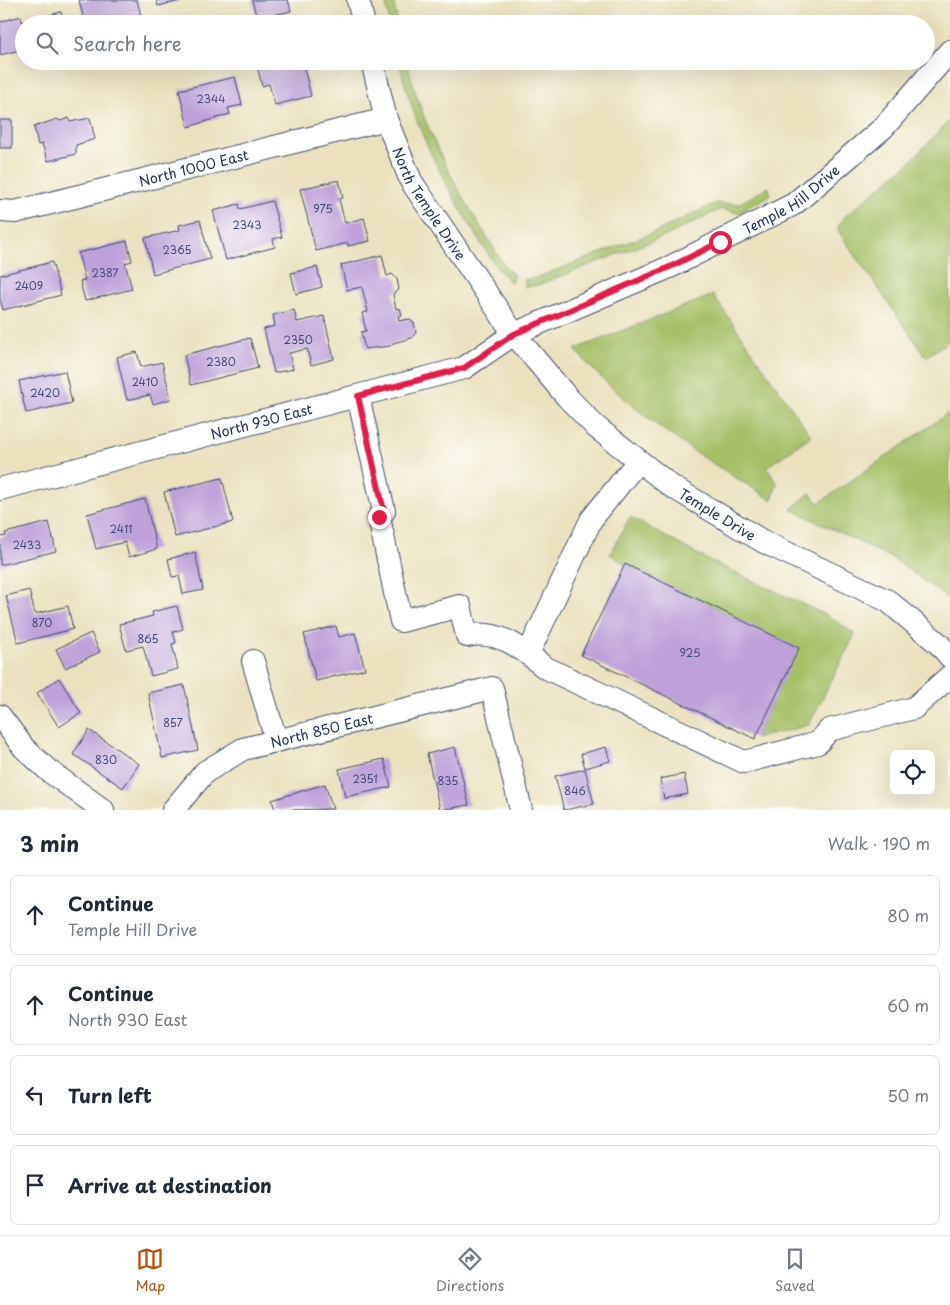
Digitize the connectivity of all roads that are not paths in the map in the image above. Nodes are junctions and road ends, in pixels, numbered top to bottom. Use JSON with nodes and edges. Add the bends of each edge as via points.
{"nodes":[{"id":1,"x":358,"y":0,"type":"edge"},
{"id":2,"x":362,"y":15,"type":"edge"},
{"id":3,"x":950,"y":51,"type":"edge"},
{"id":4,"x":935,"y":68,"type":"edge"},
{"id":5,"x":374,"y":70,"type":"edge"},
{"id":6,"x":933,"y":70,"type":"edge"},
{"id":7,"x":386,"y":119,"type":"junction"},
{"id":8,"x":0,"y":212,"type":"edge"},
{"id":9,"x":514,"y":334,"type":"junction"},
{"id":10,"x":358,"y":396,"type":"junction"},
{"id":11,"x":638,"y":462,"type":"junction"},
{"id":12,"x":0,"y":489,"type":"edge"},
{"id":13,"x":528,"y":654,"type":"junction"},
{"id":14,"x":950,"y":656,"type":"edge"},
{"id":15,"x":253,"y":661,"type":"dead end"},
{"id":16,"x":950,"y":676,"type":"edge"},
{"id":17,"x":0,"y":716,"type":"edge"},
{"id":18,"x":276,"y":740,"type":"junction"},
{"id":19,"x":103,"y":810,"type":"edge"},
{"id":20,"x":173,"y":810,"type":"edge"},
{"id":21,"x":521,"y":810,"type":"edge"}],
"edges":[{"from":1,"to":2,"type":"street"},
{"from":3,"to":4,"type":"street","name":"Temple Hill Drive"},
{"from":5,"to":7,"type":"street","name":"North Temple Drive"},
{"from":6,"to":9,"type":"street","name":"Temple Hill Drive","via":[[883,128],[794,204],[672,266]]},
{"from":7,"to":8,"type":"street","name":"North 1000 East","via":[[15,212]]},
{"from":7,"to":9,"type":"street","name":"North Temple Drive","via":[[411,181]]},
{"from":9,"to":10,"type":"street","name":"North 930 East","via":[[464,368]]},
{"from":9,"to":11,"type":"street","name":"Temple Drive","via":[[596,427]]},
{"from":10,"to":12,"type":"street","name":"North 930 East"},
{"from":10,"to":13,"type":"street","via":[[384,511],[379,517],[401,621],[460,606],[468,636],[494,634]]},
{"from":11,"to":13,"type":"street","via":[[590,520]]},
{"from":11,"to":14,"type":"street","name":"Temple Drive","via":[[679,491],[764,542],[888,602]]},
{"from":13,"to":16,"type":"street","via":[[544,667],[744,762],[818,744],[828,730],[914,708]]},
{"from":15,"to":18,"type":"street"},
{"from":17,"to":19,"type":"street","via":[[24,748],[49,771]]},
{"from":18,"to":20,"type":"street","name":"North 850 East","via":[[243,749],[206,772]]},
{"from":18,"to":21,"type":"street","name":"North 850 East","via":[[492,688]]}]}
